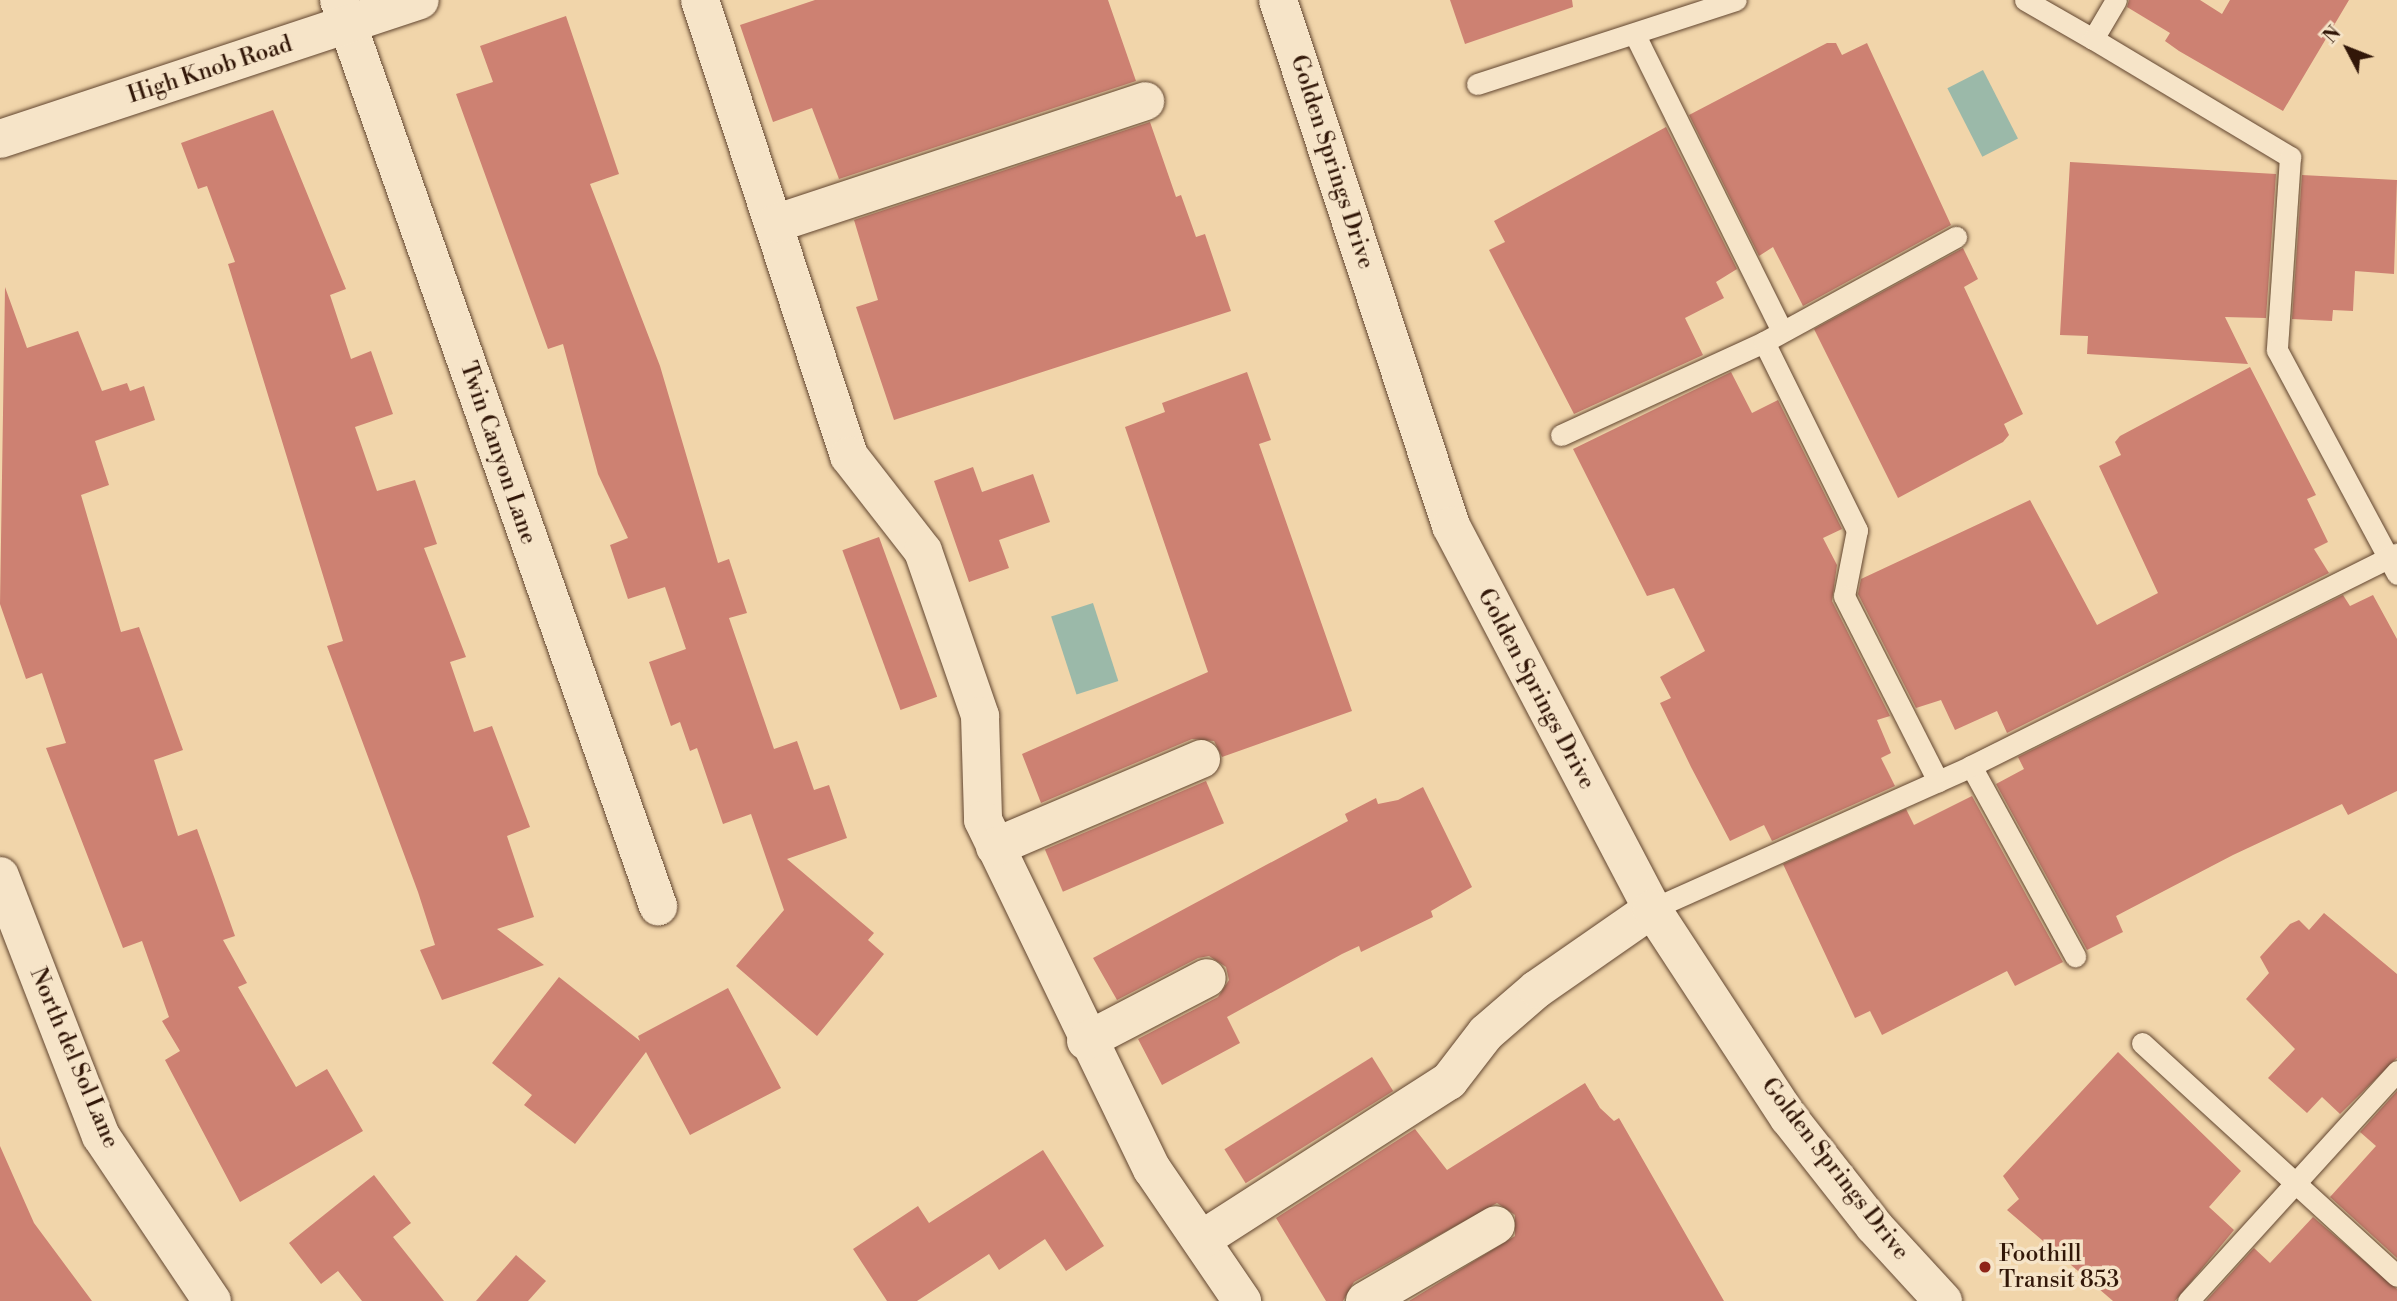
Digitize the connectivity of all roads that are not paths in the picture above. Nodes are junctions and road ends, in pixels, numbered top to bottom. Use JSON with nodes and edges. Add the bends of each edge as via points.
{"nodes":[{"id":1,"x":420,"y":0,"type":"edge"},
{"id":2,"x":700,"y":0,"type":"edge"},
{"id":3,"x":1278,"y":0,"type":"edge"},
{"id":4,"x":1736,"y":0,"type":"edge"},
{"id":5,"x":2025,"y":0,"type":"edge"},
{"id":6,"x":2116,"y":0,"type":"edge"},
{"id":7,"x":1683,"y":9,"type":"edge"},
{"id":8,"x":343,"y":12,"type":"edge"},
{"id":9,"x":1634,"y":35,"type":"junction"},
{"id":10,"x":2093,"y":39,"type":"junction"},
{"id":11,"x":1477,"y":84,"type":"dead end"},
{"id":12,"x":1145,"y":101,"type":"dead end"},
{"id":13,"x":0,"y":139,"type":"edge"},
{"id":14,"x":774,"y":224,"type":"junction"},
{"id":15,"x":1956,"y":237,"type":"dead end"},
{"id":16,"x":1782,"y":331,"type":"junction"},
{"id":17,"x":1764,"y":342,"type":"junction"},
{"id":18,"x":1560,"y":435,"type":"dead end"},
{"id":19,"x":2394,"y":562,"type":"edge"},
{"id":20,"x":1201,"y":759,"type":"dead end"},
{"id":21,"x":1971,"y":766,"type":"junction"},
{"id":22,"x":1938,"y":781,"type":"junction"},
{"id":23,"x":995,"y":847,"type":"junction"},
{"id":24,"x":0,"y":876,"type":"edge"},
{"id":25,"x":658,"y":906,"type":"dead end"},
{"id":26,"x":1652,"y":909,"type":"junction"},
{"id":27,"x":2075,"y":956,"type":"dead end"},
{"id":28,"x":1207,"y":978,"type":"dead end"},
{"id":29,"x":1086,"y":1041,"type":"junction"},
{"id":30,"x":2142,"y":1042,"type":"dead end"},
{"id":31,"x":2397,"y":1071,"type":"edge"},
{"id":32,"x":2293,"y":1182,"type":"junction"},
{"id":33,"x":1496,"y":1225,"type":"dead end"},
{"id":34,"x":1201,"y":1240,"type":"junction"},
{"id":35,"x":2397,"y":1276,"type":"edge"},
{"id":36,"x":212,"y":1301,"type":"edge"},
{"id":37,"x":1242,"y":1301,"type":"edge"},
{"id":38,"x":1365,"y":1301,"type":"edge"},
{"id":39,"x":1943,"y":1301,"type":"edge"},
{"id":40,"x":2188,"y":1301,"type":"edge"}],
"edges":[{"from":1,"to":8,"type":"street","name":"High Knob Road"},
{"from":2,"to":14,"type":"street"},
{"from":3,"to":26,"type":"street","name":"Golden Springs Drive","via":[[1451,526]]},
{"from":4,"to":7,"type":"lane"},
{"from":5,"to":10,"type":"lane"},
{"from":6,"to":10,"type":"lane"},
{"from":7,"to":9,"type":"lane"},
{"from":8,"to":13,"type":"street","name":"High Knob Road"},
{"from":8,"to":25,"type":"street","name":"Twin Canyon Lane"},
{"from":9,"to":11,"type":"lane"},
{"from":9,"to":16,"type":"lane"},
{"from":10,"to":19,"type":"lane","via":[[2290,157],[2277,350]]},
{"from":12,"to":14,"type":"street"},
{"from":14,"to":23,"type":"street","via":[[849,456],[923,551],[980,716],[983,820]]},
{"from":15,"to":16,"type":"lane"},
{"from":16,"to":17,"type":"lane"},
{"from":17,"to":18,"type":"lane"},
{"from":17,"to":22,"type":"lane","via":[[1857,530],[1844,596]]},
{"from":19,"to":21,"type":"lane"},
{"from":20,"to":23,"type":"street"},
{"from":21,"to":22,"type":"lane"},
{"from":21,"to":27,"type":"lane"},
{"from":22,"to":26,"type":"lane"},
{"from":23,"to":29,"type":"street"},
{"from":24,"to":36,"type":"street","name":"North del Sol Lane","via":[[101,1136]]},
{"from":26,"to":34,"type":"street","via":[[1527,998],[1486,1033],[1449,1082]]},
{"from":26,"to":39,"type":"street","name":"Golden Springs Drive","via":[[1789,1118],[1874,1226]]},
{"from":28,"to":29,"type":"street"},
{"from":29,"to":34,"type":"street","via":[[1152,1169]]},
{"from":30,"to":32,"type":"lane"},
{"from":31,"to":32,"type":"lane"},
{"from":32,"to":35,"type":"lane"},
{"from":32,"to":40,"type":"lane"},
{"from":33,"to":38,"type":"street"},
{"from":34,"to":37,"type":"street"}]}
